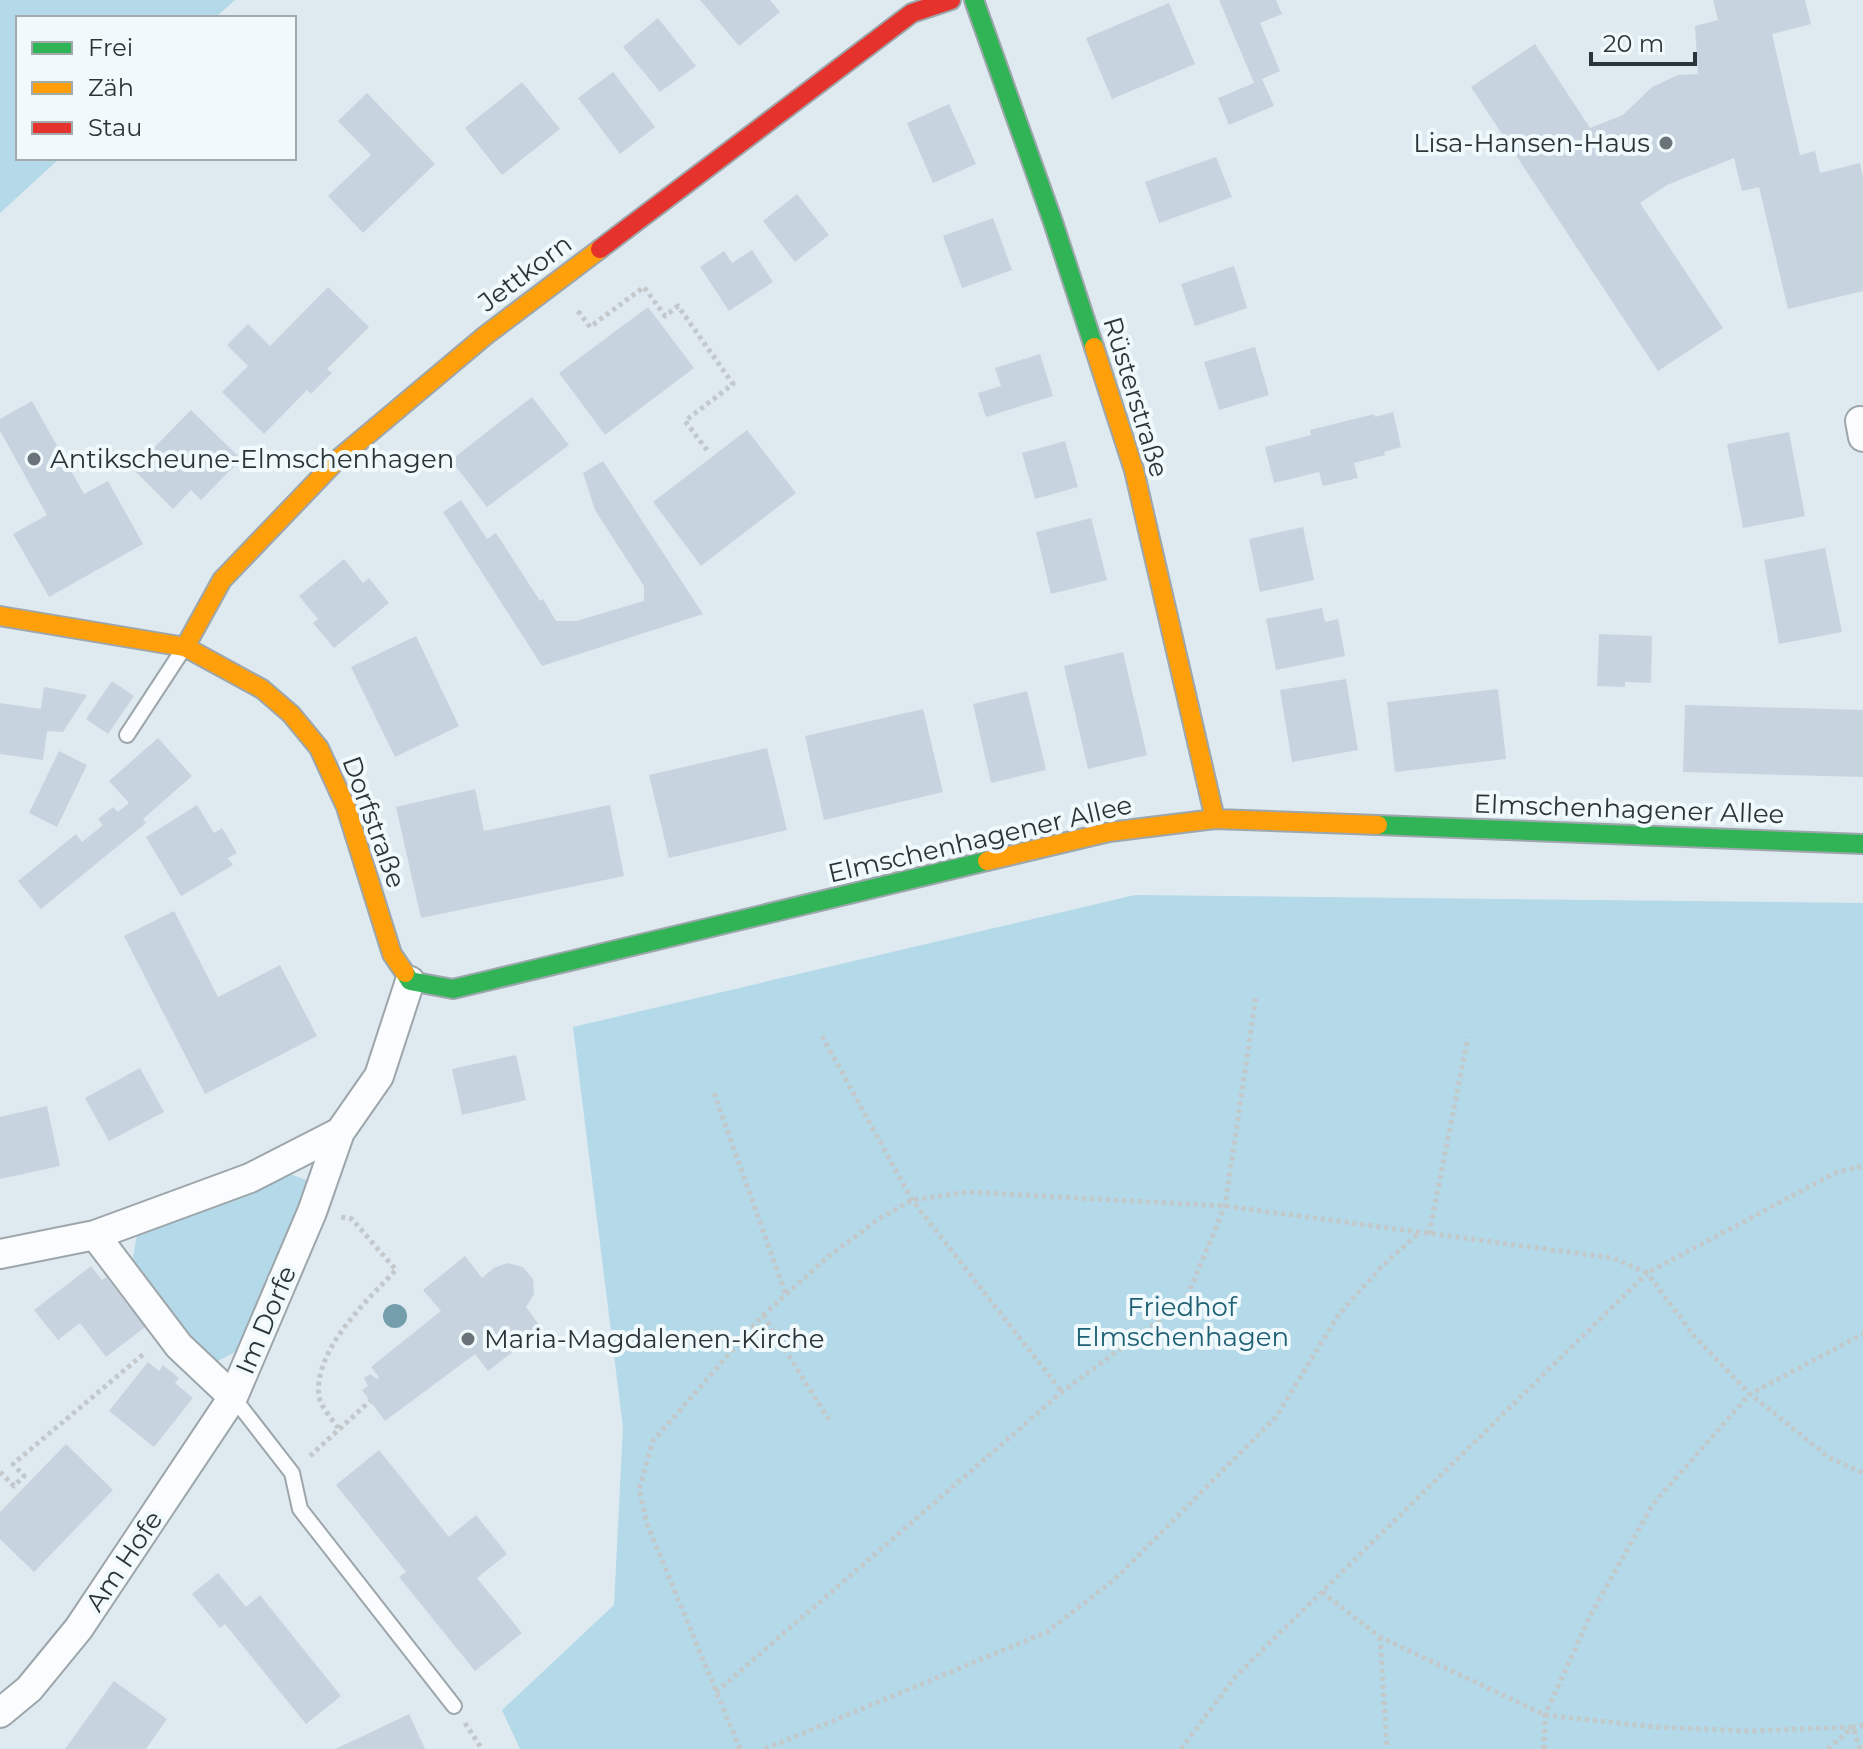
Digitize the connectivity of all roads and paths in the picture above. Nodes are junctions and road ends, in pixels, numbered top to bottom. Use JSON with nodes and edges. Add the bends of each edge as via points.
{"nodes":[{"id":1,"x":951,"y":0,"type":"edge"},
{"id":2,"x":974,"y":0,"type":"edge"},
{"id":3,"x":556,"y":282,"type":"junction"},
{"id":4,"x":707,"y":450,"type":"dead end"},
{"id":5,"x":0,"y":616,"type":"edge"},
{"id":6,"x":185,"y":647,"type":"junction"},
{"id":7,"x":127,"y":735,"type":"dead end"},
{"id":8,"x":1215,"y":819,"type":"junction"},
{"id":9,"x":1863,"y":844,"type":"edge"},
{"id":10,"x":410,"y":981,"type":"junction"},
{"id":11,"x":1256,"y":996,"type":"dead end"},
{"id":12,"x":822,"y":1036,"type":"dead end"},
{"id":13,"x":1468,"y":1037,"type":"dead end"},
{"id":14,"x":714,"y":1093,"type":"dead end"},
{"id":15,"x":340,"y":1132,"type":"junction"},
{"id":16,"x":1863,"y":1166,"type":"edge"},
{"id":17,"x":912,"y":1200,"type":"junction"},
{"id":18,"x":1225,"y":1206,"type":"junction"},
{"id":19,"x":312,"y":1212,"type":"junction"},
{"id":20,"x":1420,"y":1232,"type":"junction"},
{"id":21,"x":1429,"y":1234,"type":"junction"},
{"id":22,"x":95,"y":1235,"type":"junction"},
{"id":23,"x":0,"y":1254,"type":"edge"},
{"id":24,"x":1647,"y":1273,"type":"junction"},
{"id":25,"x":786,"y":1295,"type":"junction"},
{"id":26,"x":763,"y":1315,"type":"junction"},
{"id":27,"x":1863,"y":1334,"type":"edge"},
{"id":28,"x":179,"y":1346,"type":"junction"},
{"id":29,"x":1062,"y":1392,"type":"junction"},
{"id":30,"x":1750,"y":1394,"type":"junction"},
{"id":31,"x":233,"y":1397,"type":"junction"},
{"id":32,"x":370,"y":1401,"type":"dead end"},
{"id":33,"x":831,"y":1423,"type":"dead end"},
{"id":34,"x":338,"y":1428,"type":"junction"},
{"id":35,"x":0,"y":1472,"type":"edge"},
{"id":36,"x":292,"y":1473,"type":"junction"},
{"id":37,"x":1863,"y":1473,"type":"edge"},
{"id":38,"x":1322,"y":1592,"type":"junction"},
{"id":39,"x":1380,"y":1637,"type":"junction"},
{"id":40,"x":716,"y":1692,"type":"junction"},
{"id":41,"x":454,"y":1706,"type":"dead end"},
{"id":42,"x":0,"y":1713,"type":"edge"},
{"id":43,"x":1545,"y":1715,"type":"junction"},
{"id":44,"x":1863,"y":1725,"type":"edge"},
{"id":45,"x":1853,"y":1727,"type":"junction"},
{"id":46,"x":740,"y":1749,"type":"edge"},
{"id":47,"x":765,"y":1749,"type":"edge"},
{"id":48,"x":1181,"y":1749,"type":"edge"},
{"id":49,"x":1387,"y":1749,"type":"edge"},
{"id":50,"x":1544,"y":1749,"type":"edge"},
{"id":51,"x":1828,"y":1749,"type":"edge"},
{"id":52,"x":1860,"y":1749,"type":"edge"}],
"edges":[{"from":1,"to":3,"type":"street","name":"Jettkorn","via":[[912,13]]},
{"from":2,"to":8,"type":"street","name":"Rüsterstraße","via":[[1134,470]]},
{"from":3,"to":4,"type":"path","via":[[590,327],[644,287],[665,316],[678,306],[733,384],[685,421]]},
{"from":3,"to":6,"type":"street","name":"Jettkorn","via":[[336,461],[222,580]]},
{"from":5,"to":6,"type":"street","name":"Dorfstraße"},
{"from":6,"to":7,"type":"lane"},
{"from":6,"to":10,"type":"street","name":"Dorfstraße","via":[[262,689],[319,748],[346,807],[392,954]]},
{"from":8,"to":9,"type":"street","name":"Elmschenhagener Allee"},
{"from":8,"to":10,"type":"street","name":"Elmschenhagener Allee","via":[[1109,832],[453,989]]},
{"from":10,"to":15,"type":"street","name":"Im Dorfe","via":[[379,1076]]},
{"from":11,"to":18,"type":"path"},
{"from":12,"to":17,"type":"path"},
{"from":13,"to":21,"type":"path"},
{"from":14,"to":25,"type":"path"},
{"from":15,"to":19,"type":"street","name":"Im Dorfe"},
{"from":15,"to":22,"type":"street","name":"Im Dorfe","via":[[250,1178]]},
{"from":16,"to":24,"type":"path","via":[[1837,1172]]},
{"from":17,"to":18,"type":"path","via":[[968,1192]]},
{"from":17,"to":25,"type":"path","via":[[829,1256]]},
{"from":17,"to":29,"type":"path"},
{"from":18,"to":20,"type":"path"},
{"from":18,"to":29,"type":"path","via":[[1185,1301]]},
{"from":19,"to":31,"type":"street","name":"Im Dorfe"},
{"from":19,"to":34,"type":"path","via":[[352,1219],[396,1270],[352,1315],[321,1367],[319,1398]]},
{"from":20,"to":21,"type":"path"},
{"from":20,"to":47,"type":"path","via":[[1339,1314],[1276,1417],[1115,1579],[1047,1632]]},
{"from":21,"to":24,"type":"path","via":[[1613,1258]]},
{"from":22,"to":23,"type":"street","name":"Im Dorfe"},
{"from":22,"to":28,"type":"street","name":"Im Dorfe"},
{"from":24,"to":30,"type":"path","via":[[1695,1337]]},
{"from":24,"to":38,"type":"path"},
{"from":25,"to":26,"type":"path"},
{"from":26,"to":33,"type":"path"},
{"from":26,"to":40,"type":"path","via":[[653,1441],[639,1489],[647,1524]]},
{"from":27,"to":30,"type":"path"},
{"from":28,"to":31,"type":"street","name":"Im Dorfe"},
{"from":28,"to":35,"type":"path","via":[[171,1357],[150,1349],[13,1464],[24,1476],[14,1486]]},
{"from":29,"to":40,"type":"path"},
{"from":30,"to":37,"type":"path","via":[[1830,1458]]},
{"from":30,"to":43,"type":"path","via":[[1653,1504],[1591,1614]]},
{"from":31,"to":36,"type":"lane"},
{"from":31,"to":42,"type":"street","name":"Am Hofe","via":[[79,1628],[29,1689]]},
{"from":32,"to":34,"type":"path"},
{"from":34,"to":36,"type":"path"},
{"from":36,"to":41,"type":"lane","via":[[300,1509]]},
{"from":38,"to":39,"type":"path"},
{"from":38,"to":48,"type":"path","via":[[1236,1676]]},
{"from":39,"to":43,"type":"path"},
{"from":39,"to":49,"type":"path"},
{"from":40,"to":46,"type":"path"},
{"from":43,"to":45,"type":"path","via":[[1749,1731]]},
{"from":43,"to":50,"type":"path"},
{"from":44,"to":45,"type":"path"},
{"from":45,"to":51,"type":"path"},
{"from":45,"to":52,"type":"path"}]}
